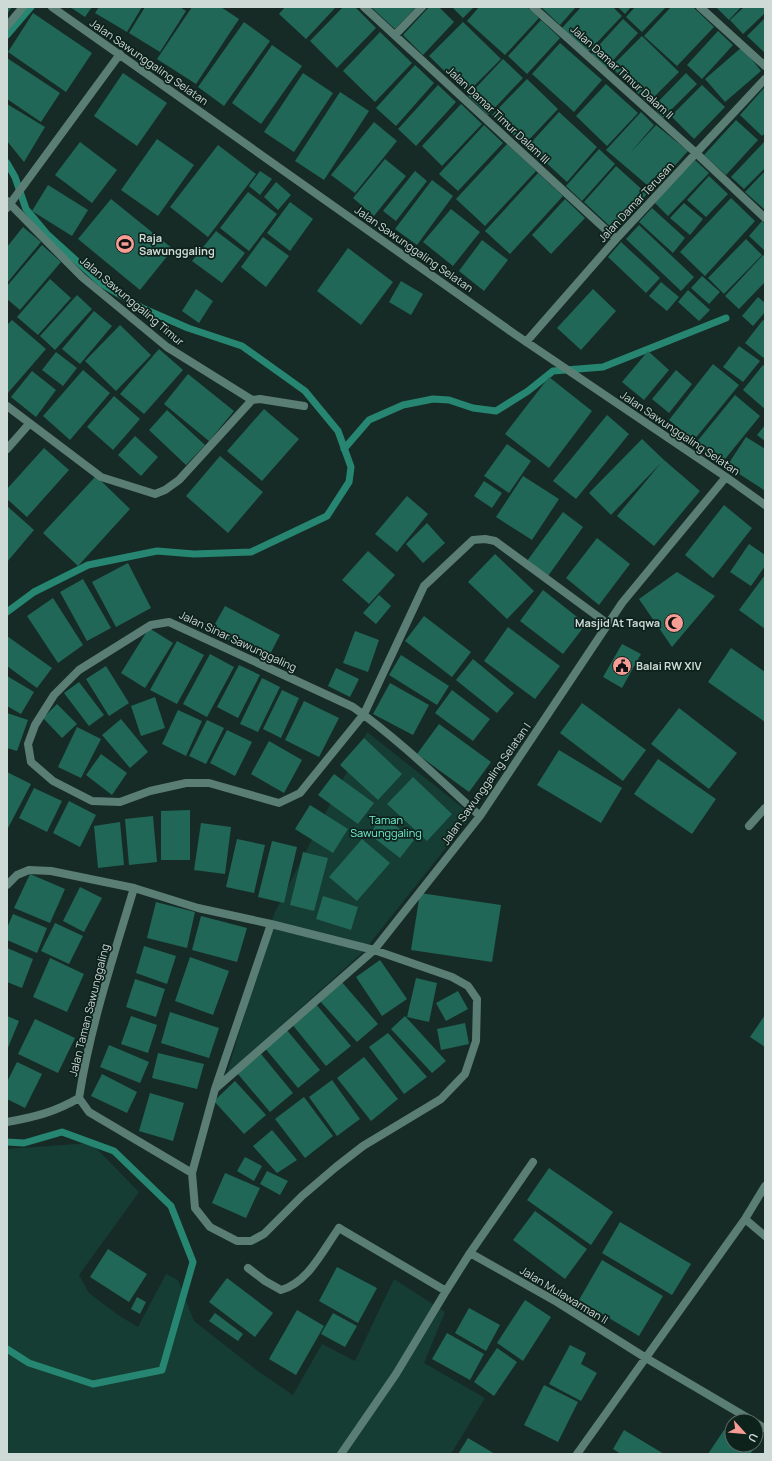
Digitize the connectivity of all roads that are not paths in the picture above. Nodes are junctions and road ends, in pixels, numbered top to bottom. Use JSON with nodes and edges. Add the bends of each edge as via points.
{"nodes":[{"id":1,"x":23,"y":7,"type":"edge"},
{"id":2,"x":52,"y":7,"type":"edge"},
{"id":3,"x":364,"y":7,"type":"edge"},
{"id":4,"x":422,"y":7,"type":"edge"},
{"id":5,"x":533,"y":7,"type":"edge"},
{"id":6,"x":700,"y":7,"type":"edge"},
{"id":7,"x":7,"y":26,"type":"edge"},
{"id":8,"x":395,"y":35,"type":"junction"},
{"id":9,"x":120,"y":54,"type":"junction"},
{"id":10,"x":765,"y":66,"type":"edge"},
{"id":11,"x":765,"y":79,"type":"edge"},
{"id":12,"x":696,"y":153,"type":"junction"},
{"id":13,"x":8,"y":204,"type":"edge"},
{"id":14,"x":765,"y":218,"type":"edge"},
{"id":15,"x":616,"y":239,"type":"junction"},
{"id":16,"x":526,"y":342,"type":"junction"},
{"id":17,"x":252,"y":400,"type":"junction"},
{"id":18,"x":7,"y":406,"type":"edge"},
{"id":19,"x":304,"y":406,"type":"dead end"},
{"id":20,"x":29,"y":424,"type":"junction"},
{"id":21,"x":7,"y":448,"type":"edge"},
{"id":22,"x":726,"y":477,"type":"junction"},
{"id":23,"x":764,"y":501,"type":"edge"},
{"id":24,"x":608,"y":624,"type":"junction"},
{"id":25,"x":364,"y":714,"type":"junction"},
{"id":26,"x":765,"y":808,"type":"edge"},
{"id":27,"x":480,"y":816,"type":"junction"},
{"id":28,"x":749,"y":826,"type":"dead end"},
{"id":29,"x":7,"y":885,"type":"edge"},
{"id":30,"x":134,"y":888,"type":"junction"},
{"id":31,"x":271,"y":924,"type":"junction"},
{"id":32,"x":374,"y":950,"type":"junction"},
{"id":33,"x":215,"y":1089,"type":"junction"},
{"id":34,"x":79,"y":1098,"type":"junction"},
{"id":35,"x":7,"y":1122,"type":"edge"},
{"id":36,"x":533,"y":1162,"type":"dead end"},
{"id":37,"x":192,"y":1173,"type":"junction"},
{"id":38,"x":765,"y":1186,"type":"edge"},
{"id":39,"x":746,"y":1219,"type":"junction"},
{"id":40,"x":765,"y":1236,"type":"edge"},
{"id":41,"x":470,"y":1253,"type":"junction"},
{"id":42,"x":248,"y":1268,"type":"dead end"},
{"id":43,"x":446,"y":1291,"type":"junction"},
{"id":44,"x":646,"y":1358,"type":"junction"},
{"id":45,"x":739,"y":1413,"type":"edge"},
{"id":46,"x":341,"y":1454,"type":"edge"},
{"id":47,"x":577,"y":1454,"type":"edge"}],
"edges":[{"from":1,"to":7,"type":"street"},
{"from":2,"to":9,"type":"street","name":"Jalan Sawunggaling Selatan"},
{"from":3,"to":8,"type":"street","name":"Jalan Damar Timur Dalam III"},
{"from":4,"to":8,"type":"street"},
{"from":5,"to":12,"type":"street","name":"Jalan Damar Timur Dalam II"},
{"from":6,"to":10,"type":"street"},
{"from":8,"to":15,"type":"street","name":"Jalan Damar Timur Dalam III"},
{"from":9,"to":13,"type":"street","name":"Jalan Sawunggaling Timur"},
{"from":9,"to":16,"type":"street","name":"Jalan Sawunggaling Selatan"},
{"from":11,"to":12,"type":"street","name":"Jalan Damar Terusan"},
{"from":12,"to":14,"type":"street","name":"Jalan Damar Timur Dalam II"},
{"from":12,"to":15,"type":"street","name":"Jalan Damar Terusan"},
{"from":13,"to":17,"type":"street","name":"Jalan Sawunggaling Timur","via":[[82,277],[167,347]]},
{"from":15,"to":16,"type":"street","name":"Jalan Damar Terusan"},
{"from":16,"to":22,"type":"street","name":"Jalan Sawunggaling Selatan"},
{"from":17,"to":19,"type":"street","via":[[260,398]]},
{"from":17,"to":20,"type":"street","via":[[179,480],[155,494],[101,477]]},
{"from":18,"to":20,"type":"street"},
{"from":20,"to":21,"type":"street"},
{"from":22,"to":23,"type":"street","name":"Jalan Sawunggaling Selatan"},
{"from":22,"to":24,"type":"street","name":"Jalan Sawunggaling Selatan I","via":[[622,602]]},
{"from":24,"to":25,"type":"street","via":[[494,541],[473,540],[424,586]]},
{"from":24,"to":27,"type":"street","name":"Jalan Sawunggaling Selatan I"},
{"from":25,"to":25,"type":"street","name":"Jalan Sinar Sawunggaling","via":[[336,698],[169,622],[151,624],[79,670],[54,695],[35,725],[28,744],[31,762],[53,781],[92,801],[120,802],[150,791],[186,783],[210,783],[279,803],[300,793]]},
{"from":25,"to":27,"type":"street","name":"Jalan Sinar Sawunggaling"},
{"from":26,"to":28,"type":"street"},
{"from":27,"to":32,"type":"street","name":"Jalan Sawunggaling Selatan I"},
{"from":29,"to":30,"type":"street","via":[[17,875],[28,870],[51,871]]},
{"from":30,"to":31,"type":"street","via":[[198,908]]},
{"from":30,"to":34,"type":"street","name":"Jalan Taman Sawunggaling","via":[[102,995],[84,1066]]},
{"from":31,"to":32,"type":"street"},
{"from":31,"to":33,"type":"street"},
{"from":32,"to":33,"type":"street"},
{"from":32,"to":37,"type":"street","via":[[452,977],[468,986],[477,999],[476,1041],[465,1074],[441,1099],[363,1146],[302,1196],[264,1234],[251,1241],[237,1240],[210,1227],[195,1208]]},
{"from":33,"to":37,"type":"street"},
{"from":34,"to":35,"type":"street","via":[[58,1110]]},
{"from":34,"to":37,"type":"street","via":[[89,1112]]},
{"from":36,"to":41,"type":"street"},
{"from":38,"to":39,"type":"street"},
{"from":39,"to":40,"type":"street"},
{"from":39,"to":44,"type":"street"},
{"from":41,"to":43,"type":"street"},
{"from":41,"to":44,"type":"street","name":"Jalan Mulawarman II","via":[[557,1302]]},
{"from":42,"to":43,"type":"street","via":[[281,1290],[292,1287],[303,1278],[339,1228]]},
{"from":43,"to":46,"type":"street","via":[[396,1374]]},
{"from":44,"to":45,"type":"street","name":"Jalan Mulawarman II"},
{"from":44,"to":47,"type":"street"}]}
